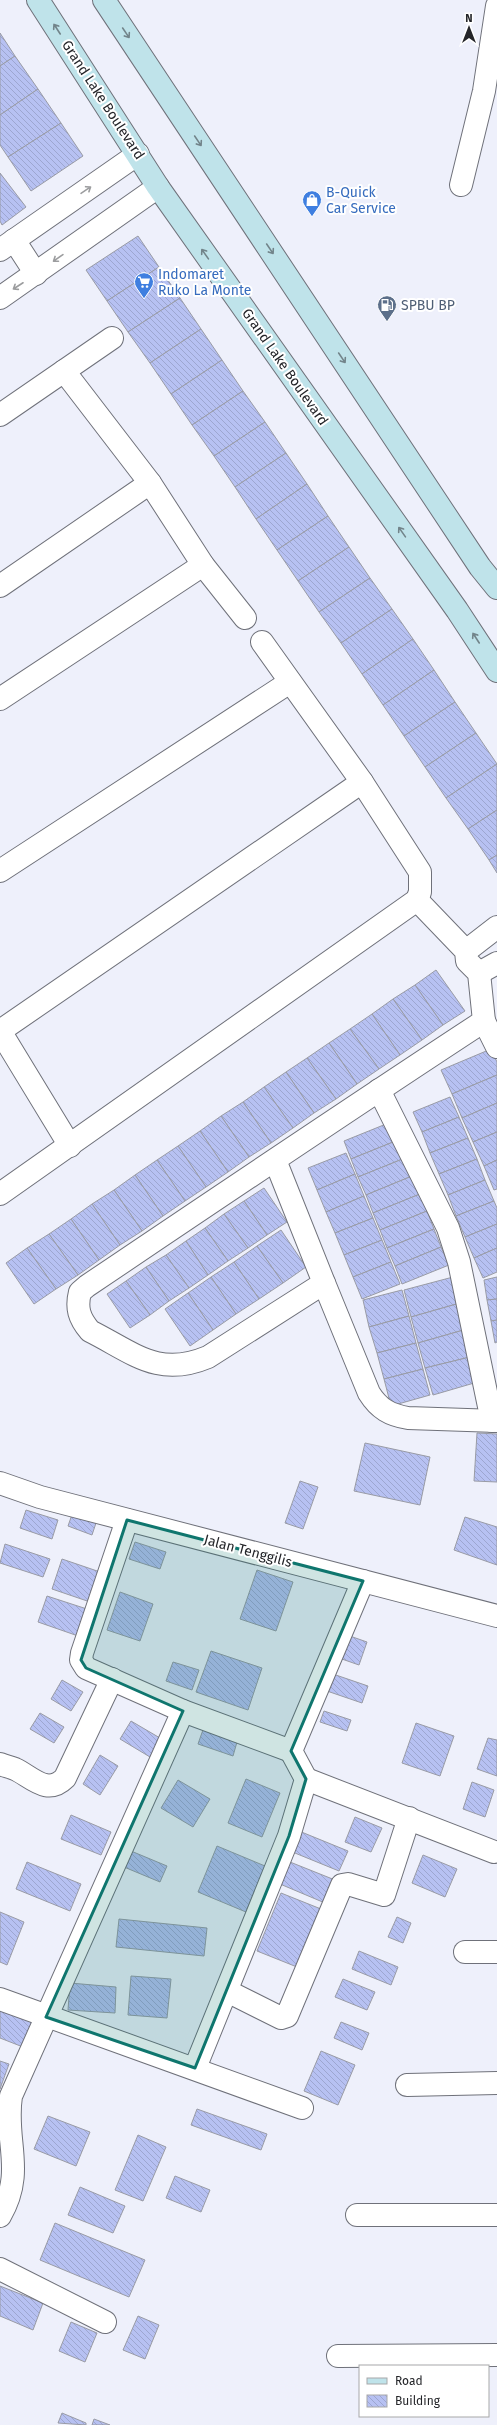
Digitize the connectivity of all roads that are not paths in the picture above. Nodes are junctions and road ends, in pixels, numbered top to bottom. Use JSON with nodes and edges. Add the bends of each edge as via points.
{"nodes":[{"id":1,"x":38,"y":0,"type":"edge"},
{"id":2,"x":104,"y":0,"type":"edge"},
{"id":3,"x":497,"y":6,"type":"edge"},
{"id":4,"x":138,"y":154,"type":"junction"},
{"id":5,"x":461,"y":185,"type":"dead end"},
{"id":6,"x":158,"y":187,"type":"junction"},
{"id":7,"x":7,"y":245,"type":"edge"},
{"id":8,"x":36,"y":274,"type":"junction"},
{"id":9,"x":0,"y":298,"type":"edge"},
{"id":10,"x":112,"y":338,"type":"dead end"},
{"id":11,"x":64,"y":371,"type":"junction"},
{"id":12,"x":0,"y":415,"type":"edge"},
{"id":13,"x":150,"y":483,"type":"junction"},
{"id":14,"x":203,"y":565,"type":"junction"},
{"id":15,"x":0,"y":586,"type":"edge"},
{"id":16,"x":497,"y":588,"type":"edge"},
{"id":17,"x":245,"y":618,"type":"dead end"},
{"id":18,"x":262,"y":642,"type":"dead end"},
{"id":19,"x":497,"y":671,"type":"edge"},
{"id":20,"x":290,"y":682,"type":"junction"},
{"id":21,"x":0,"y":699,"type":"edge"},
{"id":22,"x":362,"y":782,"type":"junction"},
{"id":23,"x":0,"y":870,"type":"edge"},
{"id":24,"x":417,"y":900,"type":"junction"},
{"id":25,"x":497,"y":927,"type":"edge"},
{"id":26,"x":466,"y":951,"type":"junction"},
{"id":27,"x":488,"y":968,"type":"edge"},
{"id":28,"x":484,"y":1020,"type":"junction"},
{"id":29,"x":0,"y":1031,"type":"edge"},
{"id":30,"x":497,"y":1047,"type":"edge"},
{"id":31,"x":379,"y":1090,"type":"junction"},
{"id":32,"x":70,"y":1146,"type":"junction"},
{"id":33,"x":275,"y":1160,"type":"junction"},
{"id":34,"x":0,"y":1194,"type":"edge"},
{"id":35,"x":324,"y":1283,"type":"junction"},
{"id":36,"x":494,"y":1421,"type":"edge"},
{"id":37,"x":0,"y":1483,"type":"edge"},
{"id":38,"x":127,"y":1520,"type":"junction"},
{"id":39,"x":363,"y":1581,"type":"junction"},
{"id":40,"x":497,"y":1616,"type":"edge"},
{"id":41,"x":112,"y":1679,"type":"junction"},
{"id":42,"x":183,"y":1711,"type":"junction"},
{"id":43,"x":291,"y":1751,"type":"junction"},
{"id":44,"x":0,"y":1764,"type":"edge"},
{"id":45,"x":306,"y":1779,"type":"junction"},
{"id":46,"x":409,"y":1818,"type":"junction"},
{"id":47,"x":494,"y":1852,"type":"dead end"},
{"id":48,"x":464,"y":1952,"type":"dead end"},
{"id":49,"x":497,"y":1952,"type":"edge"},
{"id":50,"x":226,"y":1991,"type":"junction"},
{"id":51,"x":0,"y":1999,"type":"edge"},
{"id":52,"x":46,"y":2017,"type":"junction"},
{"id":53,"x":195,"y":2068,"type":"junction"},
{"id":54,"x":497,"y":2083,"type":"edge"},
{"id":55,"x":407,"y":2085,"type":"dead end"},
{"id":56,"x":302,"y":2108,"type":"dead end"},
{"id":57,"x":357,"y":2215,"type":"dead end"},
{"id":58,"x":497,"y":2215,"type":"edge"},
{"id":59,"x":0,"y":2216,"type":"edge"},
{"id":60,"x":0,"y":2269,"type":"edge"},
{"id":61,"x":105,"y":2322,"type":"dead end"},
{"id":62,"x":497,"y":2355,"type":"edge"},
{"id":63,"x":338,"y":2356,"type":"dead end"}],
"edges":[{"from":4,"to":1,"type":"street","name":"Grand Lake Boulevard","one_way":true},
{"from":2,"to":16,"type":"street","one_way":true,"via":[[480,567]]},
{"from":3,"to":5,"type":"street","via":[[484,91]]},
{"from":4,"to":6,"type":"street","name":"Grand Lake Boulevard"},
{"from":7,"to":4,"type":"street","one_way":true},
{"from":6,"to":8,"type":"street","one_way":true},
{"from":19,"to":6,"type":"street","name":"Grand Lake Boulevard","one_way":true,"via":[[457,610]]},
{"from":7,"to":8,"type":"street"},
{"from":8,"to":9,"type":"street","one_way":true},
{"from":10,"to":11,"type":"street"},
{"from":11,"to":12,"type":"street"},
{"from":11,"to":13,"type":"street"},
{"from":13,"to":14,"type":"street"},
{"from":13,"to":15,"type":"street"},
{"from":14,"to":17,"type":"street"},
{"from":14,"to":21,"type":"street"},
{"from":18,"to":20,"type":"street"},
{"from":20,"to":22,"type":"street"},
{"from":20,"to":23,"type":"street"},
{"from":22,"to":24,"type":"street","via":[[420,872],[420,892]]},
{"from":22,"to":29,"type":"street"},
{"from":24,"to":26,"type":"street"},
{"from":24,"to":32,"type":"street"},
{"from":25,"to":26,"type":"street"},
{"from":26,"to":27,"type":"street","via":[[467,960]]},
{"from":27,"to":28,"type":"street"},
{"from":28,"to":30,"type":"street"},
{"from":28,"to":31,"type":"street"},
{"from":29,"to":32,"type":"street"},
{"from":31,"to":33,"type":"street"},
{"from":31,"to":36,"type":"street","via":[[448,1228],[459,1262]]},
{"from":32,"to":34,"type":"street"},
{"from":33,"to":35,"type":"street"},
{"from":33,"to":35,"type":"street","via":[[80,1292],[77,1306],[82,1322],[90,1331],[157,1365],[189,1365],[208,1357]]},
{"from":35,"to":36,"type":"street","via":[[369,1394],[378,1406],[394,1416],[408,1418]]},
{"from":37,"to":38,"type":"street","name":"Jalan Tenggilis","via":[[40,1497]]},
{"from":38,"to":39,"type":"street","name":"Jalan Tenggilis"},
{"from":38,"to":41,"type":"street","via":[[81,1660],[86,1668]]},
{"from":39,"to":40,"type":"street","name":"Jalan Tenggilis"},
{"from":39,"to":43,"type":"street"},
{"from":41,"to":42,"type":"street"},
{"from":41,"to":44,"type":"street","via":[[65,1778],[59,1783],[51,1787],[41,1785]]},
{"from":42,"to":43,"type":"street"},
{"from":42,"to":52,"type":"street","via":[[78,1951]]},
{"from":43,"to":45,"type":"street"},
{"from":45,"to":46,"type":"street"},
{"from":45,"to":50,"type":"street","via":[[289,1836]]},
{"from":46,"to":47,"type":"street"},
{"from":46,"to":50,"type":"street","via":[[384,1895],[348,1884],[342,1885],[287,2016],[281,2018]]},
{"from":48,"to":49,"type":"street"},
{"from":50,"to":53,"type":"street"},
{"from":51,"to":52,"type":"street"},
{"from":52,"to":53,"type":"street"},
{"from":52,"to":59,"type":"street","via":[[11,2096],[9,2120],[14,2163],[12,2183]]},
{"from":53,"to":56,"type":"street"},
{"from":54,"to":55,"type":"street"},
{"from":57,"to":58,"type":"street"},
{"from":60,"to":61,"type":"street"},
{"from":62,"to":63,"type":"street"}]}
